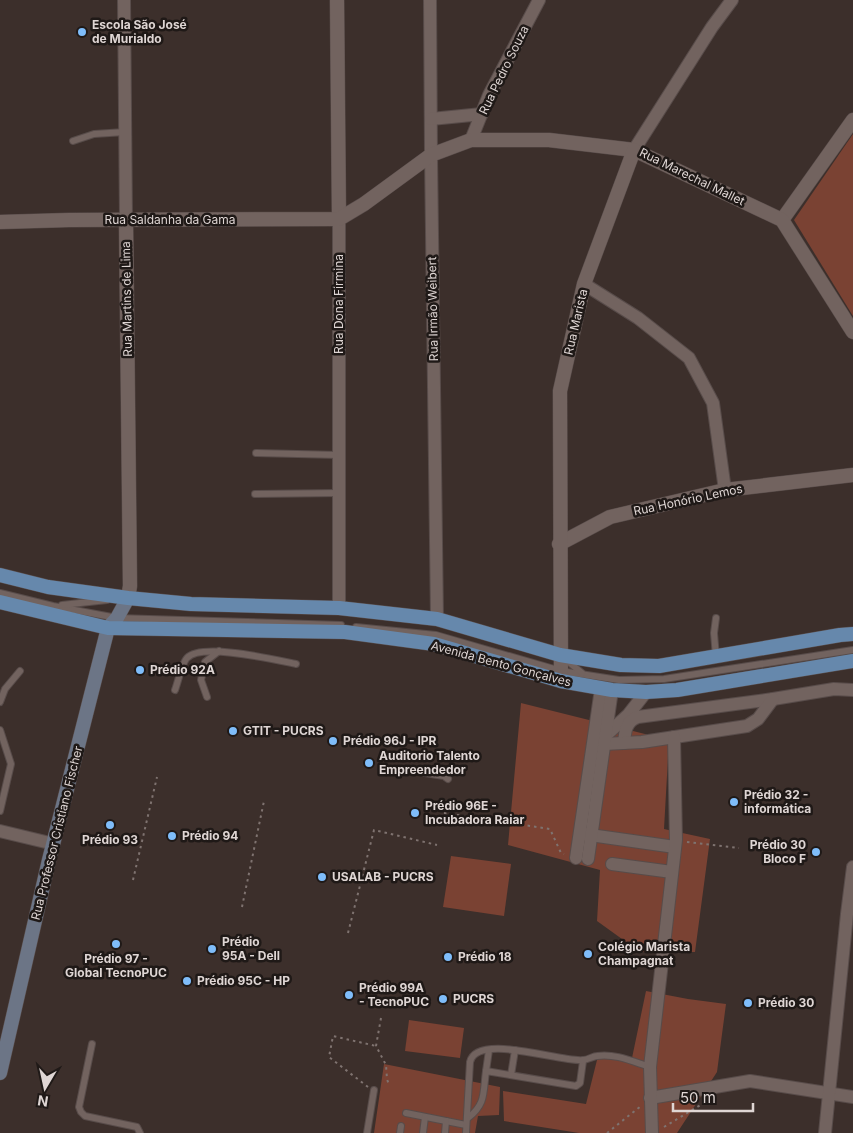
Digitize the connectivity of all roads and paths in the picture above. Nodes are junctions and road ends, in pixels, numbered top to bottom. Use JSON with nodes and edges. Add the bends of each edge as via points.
{"nodes":[{"id":1,"x":124,"y":0,"type":"edge"},
{"id":2,"x":337,"y":0,"type":"edge"},
{"id":3,"x":430,"y":0,"type":"edge"},
{"id":4,"x":539,"y":0,"type":"edge"},
{"id":5,"x":732,"y":0,"type":"edge"},
{"id":6,"x":482,"y":114,"type":"junction"},
{"id":7,"x":431,"y":119,"type":"junction"},
{"id":8,"x":853,"y":120,"type":"edge"},
{"id":9,"x":125,"y":132,"type":"junction"},
{"id":10,"x":471,"y":140,"type":"junction"},
{"id":11,"x":73,"y":141,"type":"dead end"},
{"id":12,"x":634,"y":150,"type":"junction"},
{"id":13,"x":430,"y":155,"type":"junction"},
{"id":14,"x":339,"y":219,"type":"junction"},
{"id":15,"x":126,"y":220,"type":"junction"},
{"id":16,"x":782,"y":220,"type":"junction"},
{"id":17,"x":0,"y":222,"type":"edge"},
{"id":18,"x":584,"y":284,"type":"junction"},
{"id":19,"x":853,"y":332,"type":"edge"},
{"id":20,"x":256,"y":454,"type":"dead end"},
{"id":21,"x":339,"y":456,"type":"junction"},
{"id":22,"x":853,"y":475,"type":"edge"},
{"id":23,"x":725,"y":490,"type":"junction"},
{"id":24,"x":255,"y":494,"type":"dead end"},
{"id":25,"x":339,"y":494,"type":"junction"},
{"id":26,"x":559,"y":544,"type":"junction"},
{"id":27,"x":0,"y":575,"type":"edge"},
{"id":28,"x":0,"y":593,"type":"edge"},
{"id":29,"x":128,"y":598,"type":"junction"},
{"id":30,"x":0,"y":602,"type":"edge"},
{"id":31,"x":53,"y":606,"type":"junction"},
{"id":32,"x":339,"y":608,"type":"junction"},
{"id":33,"x":716,"y":618,"type":"dead end"},
{"id":34,"x":437,"y":619,"type":"junction"},
{"id":35,"x":113,"y":623,"type":"junction"},
{"id":36,"x":853,"y":634,"type":"edge"},
{"id":37,"x":853,"y":646,"type":"edge"},
{"id":38,"x":219,"y":651,"type":"junction"},
{"id":39,"x":853,"y":652,"type":"edge"},
{"id":40,"x":560,"y":655,"type":"junction"},
{"id":41,"x":848,"y":656,"type":"edge"},
{"id":42,"x":716,"y":657,"type":"junction"},
{"id":43,"x":296,"y":664,"type":"dead end"},
{"id":44,"x":20,"y":671,"type":"dead end"},
{"id":45,"x":583,"y":674,"type":"junction"},
{"id":46,"x":561,"y":676,"type":"junction"},
{"id":47,"x":175,"y":690,"type":"dead end"},
{"id":48,"x":606,"y":690,"type":"junction"},
{"id":49,"x":853,"y":690,"type":"edge"},
{"id":50,"x":646,"y":692,"type":"junction"},
{"id":51,"x":207,"y":697,"type":"dead end"},
{"id":52,"x":773,"y":699,"type":"junction"},
{"id":53,"x":0,"y":702,"type":"edge"},
{"id":54,"x":0,"y":730,"type":"edge"},
{"id":55,"x":603,"y":733,"type":"junction"},
{"id":56,"x":674,"y":737,"type":"junction"},
{"id":57,"x":624,"y":743,"type":"junction"},
{"id":58,"x":425,"y":773,"type":"dead end"},
{"id":59,"x":157,"y":777,"type":"dead end"},
{"id":60,"x":448,"y":779,"type":"dead end"},
{"id":61,"x":264,"y":801,"type":"dead end"},
{"id":62,"x":0,"y":811,"type":"edge"},
{"id":63,"x":444,"y":813,"type":"dead end"},
{"id":64,"x":0,"y":831,"type":"edge"},
{"id":65,"x":586,"y":834,"type":"junction"},
{"id":66,"x":54,"y":844,"type":"junction"},
{"id":67,"x":675,"y":844,"type":"junction"},
{"id":68,"x":437,"y":845,"type":"dead end"},
{"id":69,"x":739,"y":848,"type":"dead end"},
{"id":70,"x":582,"y":859,"type":"joint"},
{"id":71,"x":612,"y":864,"type":"dead end"},
{"id":72,"x":853,"y":867,"type":"edge"},
{"id":73,"x":672,"y":872,"type":"junction"},
{"id":74,"x":133,"y":880,"type":"dead end"},
{"id":75,"x":242,"y":907,"type":"dead end"},
{"id":76,"x":348,"y":933,"type":"dead end"},
{"id":77,"x":381,"y":1018,"type":"dead end"},
{"id":78,"x":92,"y":1044,"type":"dead end"},
{"id":79,"x":376,"y":1046,"type":"junction"},
{"id":80,"x":489,"y":1050,"type":"junction"},
{"id":81,"x":515,"y":1050,"type":"junction"},
{"id":82,"x":583,"y":1060,"type":"junction"},
{"id":83,"x":650,"y":1067,"type":"junction"},
{"id":84,"x":486,"y":1071,"type":"junction"},
{"id":85,"x":0,"y":1073,"type":"edge"},
{"id":86,"x":511,"y":1075,"type":"junction"},
{"id":87,"x":389,"y":1085,"type":"dead end"},
{"id":88,"x":374,"y":1090,"type":"joint"},
{"id":89,"x":828,"y":1093,"type":"junction"},
{"id":90,"x":853,"y":1097,"type":"edge"},
{"id":91,"x":650,"y":1098,"type":"junction"},
{"id":92,"x":709,"y":1099,"type":"dead end"},
{"id":93,"x":406,"y":1113,"type":"dead end"},
{"id":94,"x":425,"y":1117,"type":"junction"},
{"id":95,"x":446,"y":1121,"type":"junction"},
{"id":96,"x":467,"y":1122,"type":"junction"},
{"id":97,"x":657,"y":1131,"type":"edge"},
{"id":98,"x":140,"y":1133,"type":"edge"},
{"id":99,"x":367,"y":1133,"type":"edge"},
{"id":100,"x":423,"y":1133,"type":"edge"},
{"id":101,"x":445,"y":1133,"type":"edge"},
{"id":102,"x":466,"y":1133,"type":"edge"},
{"id":103,"x":607,"y":1133,"type":"edge"},
{"id":104,"x":825,"y":1133,"type":"edge"}],
"edges":[{"from":1,"to":9,"type":"street","name":"Rua Martins de Lima"},
{"from":2,"to":14,"type":"street","name":"Rua Dona Firmina"},
{"from":3,"to":7,"type":"street","name":"Rua Irmão Weibert"},
{"from":4,"to":6,"type":"street","name":"Rua Pedro Souza"},
{"from":5,"to":12,"type":"street","name":"Rua Marista"},
{"from":6,"to":7,"type":"street"},
{"from":6,"to":10,"type":"street","name":"Rua Pedro Souza"},
{"from":7,"to":13,"type":"street","name":"Rua Irmão Weibert"},
{"from":8,"to":16,"type":"street"},
{"from":9,"to":11,"type":"lane","via":[[94,134]]},
{"from":9,"to":15,"type":"street","name":"Rua Martins de Lima"},
{"from":10,"to":12,"type":"street","name":"Rua Marechal Mallet","via":[[549,140]]},
{"from":10,"to":13,"type":"street","name":"Rua Marechal Mallet"},
{"from":12,"to":16,"type":"street","name":"Rua Marechal Mallet"},
{"from":12,"to":18,"type":"street","name":"Rua Marista"},
{"from":13,"to":14,"type":"street","name":"Rua Marechal Mallet"},
{"from":13,"to":34,"type":"street","name":"Rua Irmão Weibert"},
{"from":14,"to":15,"type":"street","name":"Rua Saldanha da Gama"},
{"from":14,"to":21,"type":"street","name":"Rua Dona Firmina"},
{"from":15,"to":17,"type":"street","name":"Rua Saldanha da Gama"},
{"from":15,"to":29,"type":"street","name":"Rua Martins de Lima"},
{"from":16,"to":19,"type":"street"},
{"from":18,"to":23,"type":"street","via":[[638,318],[689,358],[713,403]]},
{"from":18,"to":26,"type":"street","name":"Rua Marista","via":[[560,391]]},
{"from":20,"to":21,"type":"lane"},
{"from":21,"to":25,"type":"street","name":"Rua Dona Firmina"},
{"from":22,"to":23,"type":"street","name":"Rua Honório Lemos"},
{"from":23,"to":26,"type":"street","name":"Rua Honório Lemos","via":[[610,517]]},
{"from":24,"to":25,"type":"lane"},
{"from":25,"to":32,"type":"street","name":"Rua Dona Firmina"},
{"from":26,"to":40,"type":"street","name":"Rua Marista"},
{"from":27,"to":29,"type":"main road","name":"Avenida Bento Gonçalves","via":[[48,587]]},
{"from":28,"to":31,"type":"lane"},
{"from":29,"to":31,"type":"lane"},
{"from":29,"to":32,"type":"main road","name":"Avenida Bento Gonçalves","via":[[191,604]]},
{"from":29,"to":35,"type":"main road","name":"Rua Professor Cristiano Fischer"},
{"from":30,"to":35,"type":"main road","name":"Avenida Bento Gonçalves"},
{"from":31,"to":35,"type":"lane"},
{"from":31,"to":35,"type":"lane"},
{"from":32,"to":34,"type":"main road","name":"Avenida Bento Gonçalves"},
{"from":33,"to":42,"type":"lane"},
{"from":34,"to":40,"type":"main road","name":"Avenida Bento Gonçalves"},
{"from":35,"to":46,"type":"main road","name":"Avenida Bento Gonçalves","via":[[345,632],[434,644]]},
{"from":35,"to":66,"type":"main road","name":"Rua Professor Cristiano Fischer"},
{"from":36,"to":42,"type":"main road","name":"Avenida Bento Gonçalves"},
{"from":37,"to":41,"type":"lane"},
{"from":38,"to":43,"type":"lane"},
{"from":38,"to":47,"type":"lane","via":[[195,652],[186,658]]},
{"from":38,"to":51,"type":"lane","via":[[205,662],[201,680]]},
{"from":39,"to":41,"type":"lane"},
{"from":40,"to":42,"type":"main road","name":"Avenida Bento Gonçalves","via":[[621,666],[659,666]]},
{"from":40,"to":45,"type":"lane"},
{"from":40,"to":46,"type":"street","name":"Rua Marista"},
{"from":41,"to":45,"type":"lane","via":[[664,679],[619,680]]},
{"from":41,"to":50,"type":"main road","name":"Avenida Bento Gonçalves","via":[[677,690]]},
{"from":44,"to":53,"type":"lane","via":[[5,689]]},
{"from":45,"to":46,"type":"lane"},
{"from":45,"to":46,"type":"lane"},
{"from":46,"to":48,"type":"main road","name":"Avenida Bento Gonçalves"},
{"from":48,"to":50,"type":"main road","name":"Avenida Bento Gonçalves"},
{"from":48,"to":55,"type":"street"},
{"from":49,"to":52,"type":"street","via":[[834,689]]},
{"from":50,"to":55,"type":"street","via":[[628,715]]},
{"from":52,"to":56,"type":"street","via":[[758,719],[747,726]]},
{"from":52,"to":57,"type":"street","via":[[638,717],[628,724]]},
{"from":54,"to":62,"type":"lane","via":[[12,764]]},
{"from":55,"to":57,"type":"street"},
{"from":55,"to":65,"type":"street"},
{"from":55,"to":65,"type":"street"},
{"from":56,"to":57,"type":"street"},
{"from":56,"to":67,"type":"street"},
{"from":58,"to":60,"type":"lane"},
{"from":59,"to":74,"type":"path"},
{"from":61,"to":75,"type":"path"},
{"from":63,"to":70,"type":"path","via":[[550,829],[561,853]]},
{"from":64,"to":66,"type":"street"},
{"from":65,"to":67,"type":"street"},
{"from":65,"to":70,"type":"street"},
{"from":66,"to":85,"type":"main road","name":"Rua Professor Cristiano Fischer"},
{"from":67,"to":69,"type":"path"},
{"from":67,"to":73,"type":"street"},
{"from":68,"to":76,"type":"path","via":[[374,830]]},
{"from":71,"to":73,"type":"street"},
{"from":72,"to":89,"type":"street"},
{"from":73,"to":83,"type":"street"},
{"from":77,"to":79,"type":"path"},
{"from":78,"to":98,"type":"lane","via":[[81,1112],[85,1116],[137,1127]]},
{"from":79,"to":87,"type":"path","via":[[386,1065]]},
{"from":79,"to":88,"type":"path","via":[[333,1036],[329,1057]]},
{"from":80,"to":81,"type":"lane"},
{"from":80,"to":84,"type":"lane"},
{"from":80,"to":96,"type":"lane","via":[[471,1057]]},
{"from":81,"to":82,"type":"lane"},
{"from":81,"to":86,"type":"lane"},
{"from":82,"to":83,"type":"lane","via":[[606,1055]]},
{"from":82,"to":86,"type":"lane","via":[[580,1083],[576,1086]]},
{"from":83,"to":91,"type":"street"},
{"from":84,"to":86,"type":"lane"},
{"from":84,"to":96,"type":"lane","via":[[482,1104]]},
{"from":88,"to":99,"type":"lane"},
{"from":89,"to":90,"type":"street"},
{"from":89,"to":91,"type":"street","via":[[750,1082]]},
{"from":89,"to":104,"type":"street"},
{"from":91,"to":97,"type":"street"},
{"from":91,"to":103,"type":"path"},
{"from":92,"to":97,"type":"path"},
{"from":93,"to":94,"type":"lane"},
{"from":94,"to":95,"type":"lane"},
{"from":94,"to":100,"type":"lane"},
{"from":95,"to":96,"type":"lane"},
{"from":95,"to":101,"type":"lane"},
{"from":96,"to":102,"type":"lane"}]}
